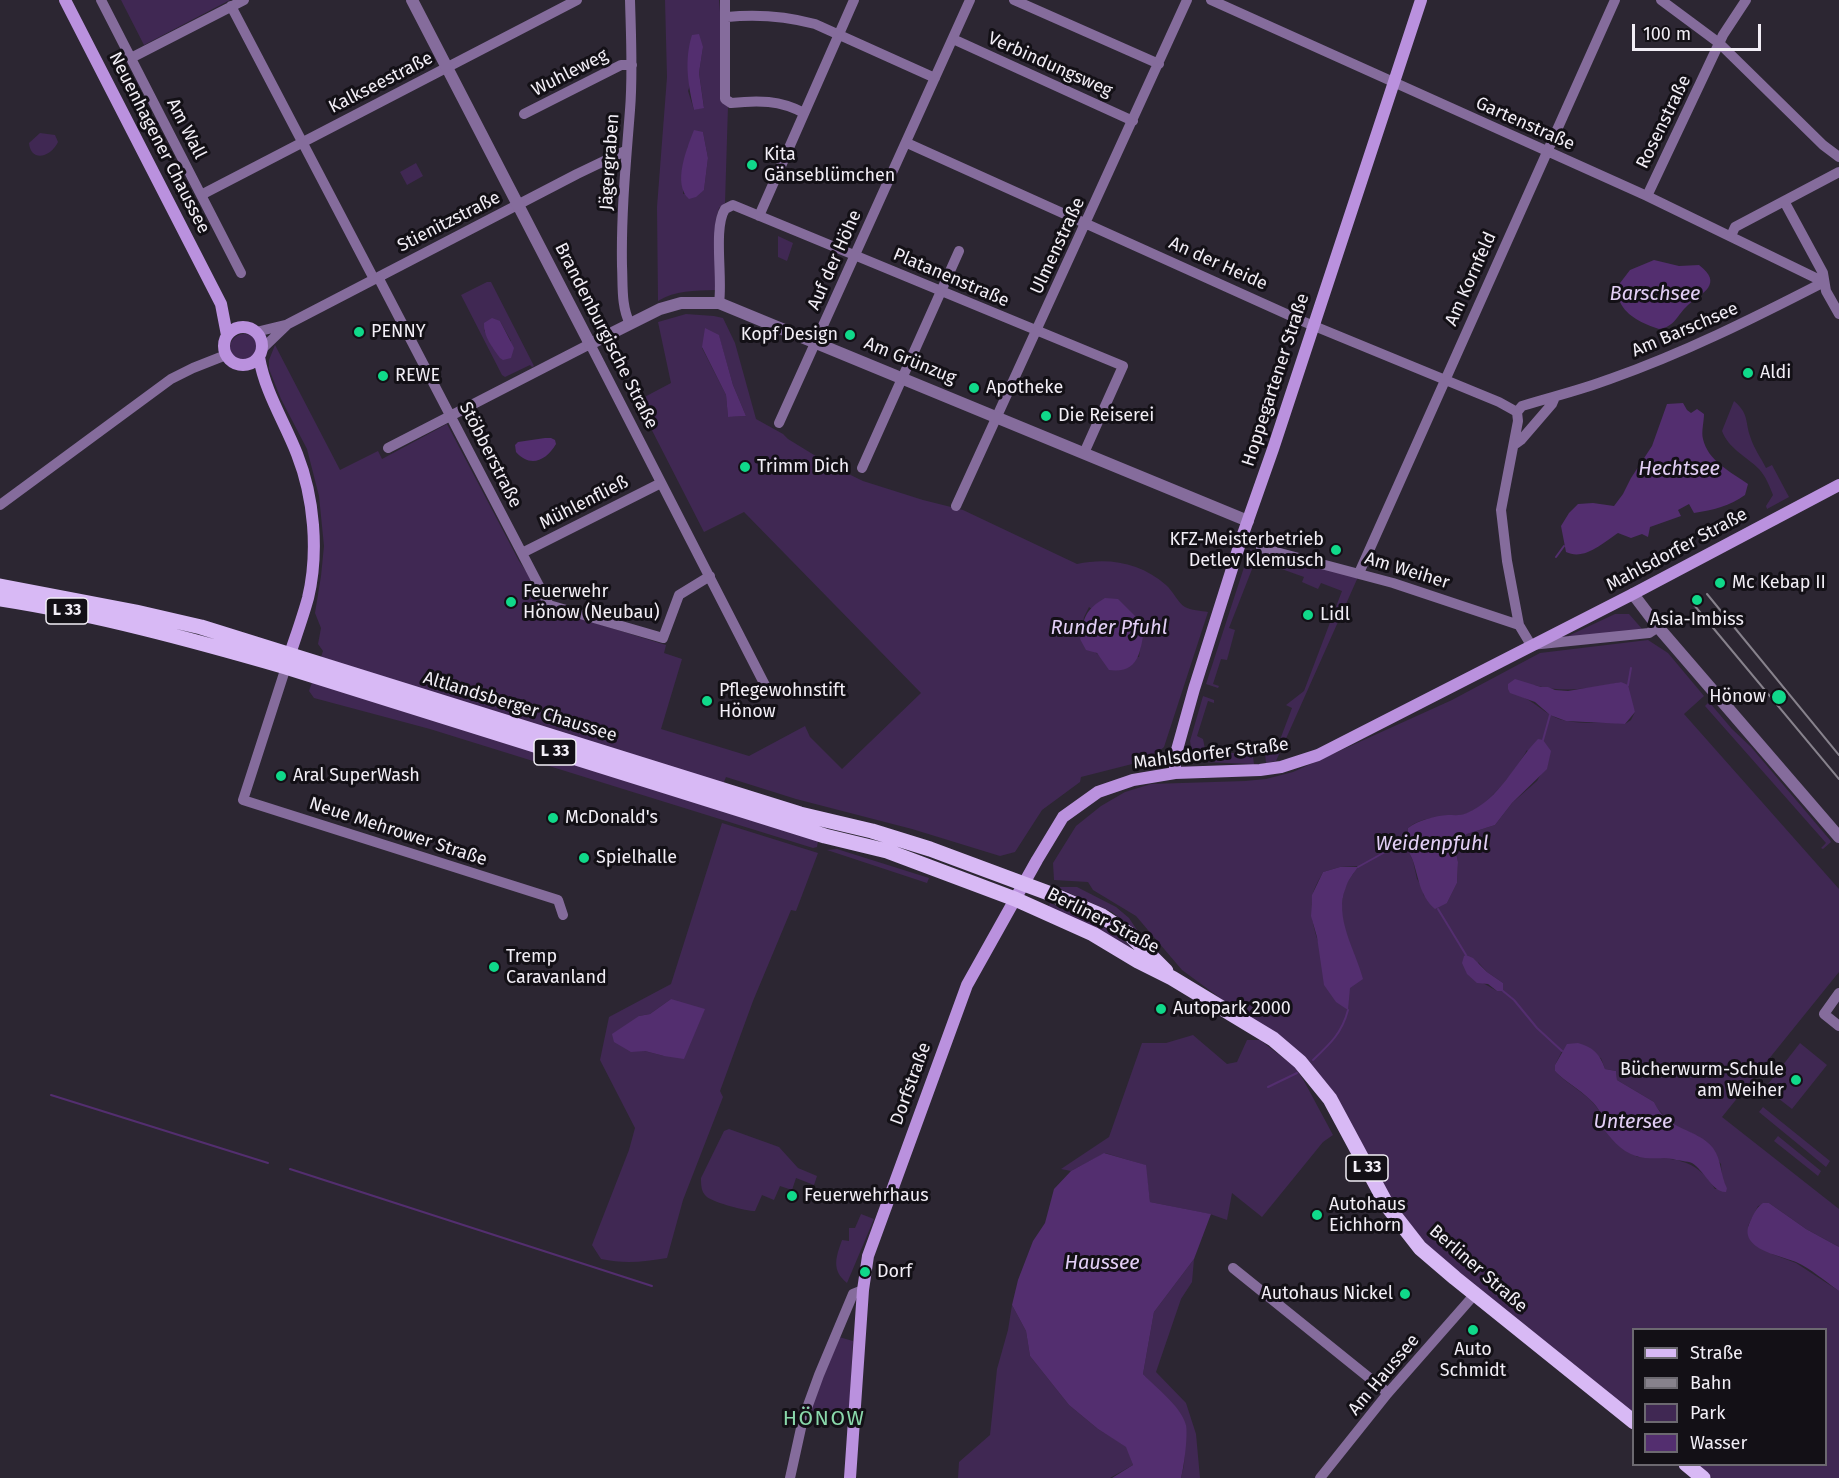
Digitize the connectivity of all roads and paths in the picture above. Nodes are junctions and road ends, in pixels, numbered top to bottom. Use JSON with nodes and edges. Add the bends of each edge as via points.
{"nodes":[{"id":1,"x":65,"y":0,"type":"edge"},
{"id":2,"x":101,"y":0,"type":"edge"},
{"id":3,"x":243,"y":0,"type":"edge"},
{"id":4,"x":412,"y":0,"type":"edge"},
{"id":5,"x":577,"y":0,"type":"edge"},
{"id":6,"x":630,"y":0,"type":"edge"},
{"id":7,"x":725,"y":0,"type":"edge"},
{"id":8,"x":854,"y":0,"type":"edge"},
{"id":9,"x":970,"y":0,"type":"edge"},
{"id":10,"x":1014,"y":0,"type":"edge"},
{"id":11,"x":1187,"y":0,"type":"edge"},
{"id":12,"x":1211,"y":0,"type":"edge"},
{"id":13,"x":1421,"y":0,"type":"edge"},
{"id":14,"x":1615,"y":0,"type":"edge"},
{"id":15,"x":1661,"y":0,"type":"edge"},
{"id":16,"x":1746,"y":0,"type":"edge"},
{"id":17,"x":231,"y":6,"type":"junction"},
{"id":18,"x":727,"y":17,"type":"junction"},
{"id":19,"x":838,"y":33,"type":"junction"},
{"id":20,"x":953,"y":39,"type":"junction"},
{"id":21,"x":1719,"y":43,"type":"junction"},
{"id":22,"x":131,"y":58,"type":"junction"},
{"id":23,"x":1159,"y":64,"type":"junction"},
{"id":24,"x":632,"y":65,"type":"junction"},
{"id":25,"x":447,"y":67,"type":"junction"},
{"id":26,"x":935,"y":78,"type":"junction"},
{"id":27,"x":1393,"y":83,"type":"junction"},
{"id":28,"x":804,"y":113,"type":"junction"},
{"id":29,"x":524,"y":114,"type":"dead end"},
{"id":30,"x":1133,"y":121,"type":"junction"},
{"id":31,"x":302,"y":142,"type":"junction"},
{"id":32,"x":907,"y":143,"type":"junction"},
{"id":33,"x":626,"y":151,"type":"junction"},
{"id":34,"x":1546,"y":151,"type":"junction"},
{"id":35,"x":1839,"y":157,"type":"edge"},
{"id":36,"x":1839,"y":172,"type":"edge"},
{"id":37,"x":201,"y":195,"type":"junction"},
{"id":38,"x":1647,"y":196,"type":"junction"},
{"id":39,"x":1784,"y":201,"type":"junction"},
{"id":40,"x":517,"y":205,"type":"junction"},
{"id":41,"x":763,"y":218,"type":"junction"},
{"id":42,"x":1086,"y":223,"type":"junction"},
{"id":43,"x":1731,"y":236,"type":"junction"},
{"id":44,"x":959,"y":251,"type":"dead end"},
{"id":45,"x":855,"y":255,"type":"junction"},
{"id":46,"x":241,"y":273,"type":"dead end"},
{"id":47,"x":376,"y":278,"type":"junction"},
{"id":48,"x":1824,"y":282,"type":"junction"},
{"id":49,"x":941,"y":291,"type":"junction"},
{"id":50,"x":719,"y":303,"type":"junction"},
{"id":51,"x":221,"y":304,"type":"junction"},
{"id":52,"x":1839,"y":314,"type":"edge"},
{"id":53,"x":288,"y":324,"type":"junction"},
{"id":54,"x":630,"y":324,"type":"junction"},
{"id":55,"x":1314,"y":326,"type":"junction"},
{"id":56,"x":242,"y":327,"type":"junction"},
{"id":57,"x":1036,"y":331,"type":"junction"},
{"id":58,"x":256,"y":332,"type":"junction"},
{"id":59,"x":227,"y":335,"type":"junction"},
{"id":60,"x":816,"y":342,"type":"junction"},
{"id":61,"x":590,"y":344,"type":"junction"},
{"id":62,"x":261,"y":353,"type":"junction"},
{"id":63,"x":226,"y":355,"type":"junction"},
{"id":64,"x":244,"y":365,"type":"junction"},
{"id":65,"x":903,"y":378,"type":"junction"},
{"id":66,"x":1444,"y":379,"type":"junction"},
{"id":67,"x":1555,"y":397,"type":"junction"},
{"id":68,"x":274,"y":405,"type":"junction"},
{"id":69,"x":1517,"y":412,"type":"junction"},
{"id":70,"x":451,"y":414,"type":"junction"},
{"id":71,"x":996,"y":416,"type":"junction"},
{"id":72,"x":779,"y":423,"type":"dead end"},
{"id":73,"x":1514,"y":445,"type":"junction"},
{"id":74,"x":388,"y":448,"type":"dead end"},
{"id":75,"x":1084,"y":453,"type":"junction"},
{"id":76,"x":862,"y":468,"type":"dead end"},
{"id":77,"x":662,"y":483,"type":"junction"},
{"id":78,"x":1839,"y":484,"type":"edge"},
{"id":79,"x":0,"y":505,"type":"edge"},
{"id":80,"x":956,"y":506,"type":"dead end"},
{"id":81,"x":1248,"y":521,"type":"junction"},
{"id":82,"x":1261,"y":548,"type":"dead end"},
{"id":83,"x":522,"y":553,"type":"junction"},
{"id":84,"x":1359,"y":573,"type":"junction"},
{"id":85,"x":710,"y":576,"type":"junction"},
{"id":86,"x":0,"y":586,"type":"edge"},
{"id":87,"x":1633,"y":594,"type":"junction"},
{"id":88,"x":0,"y":599,"type":"edge"},
{"id":89,"x":1519,"y":625,"type":"junction"},
{"id":90,"x":1658,"y":627,"type":"junction"},
{"id":91,"x":1531,"y":645,"type":"junction"},
{"id":92,"x":288,"y":661,"type":"junction"},
{"id":93,"x":767,"y":689,"type":"dead end"},
{"id":94,"x":1174,"y":773,"type":"junction"},
{"id":95,"x":1839,"y":837,"type":"edge"},
{"id":96,"x":1024,"y":883,"type":"junction"},
{"id":97,"x":1015,"y":899,"type":"junction"},
{"id":98,"x":563,"y":915,"type":"dead end"},
{"id":99,"x":1172,"y":978,"type":"junction"},
{"id":100,"x":1839,"y":993,"type":"edge"},
{"id":101,"x":1839,"y":1026,"type":"edge"},
{"id":102,"x":1233,"y":1268,"type":"dead end"},
{"id":103,"x":862,"y":1290,"type":"junction"},
{"id":104,"x":1475,"y":1294,"type":"junction"},
{"id":105,"x":1388,"y":1393,"type":"junction"},
{"id":106,"x":1632,"y":1420,"type":"edge"},
{"id":107,"x":1688,"y":1466,"type":"edge"},
{"id":108,"x":790,"y":1478,"type":"edge"},
{"id":109,"x":850,"y":1478,"type":"edge"},
{"id":110,"x":1320,"y":1478,"type":"edge"},
{"id":111,"x":1703,"y":1478,"type":"edge"}],
"edges":[{"from":1,"to":51,"type":"main road","name":"Neuenhagener Chaussee"},
{"from":2,"to":22,"type":"street","name":"Am Wall"},
{"from":3,"to":17,"type":"street"},
{"from":4,"to":25,"type":"street","name":"Brandenburgische Straße"},
{"from":5,"to":25,"type":"street","name":"Kalkseestraße"},
{"from":6,"to":24,"type":"street","name":"Jägergraben"},
{"from":7,"to":18,"type":"street"},
{"from":8,"to":19,"type":"street"},
{"from":9,"to":20,"type":"street","name":"Auf der Höhe"},
{"from":10,"to":23,"type":"street"},
{"from":11,"to":23,"type":"street","name":"Ulmenstraße"},
{"from":12,"to":27,"type":"street","name":"Gartenstraße"},
{"from":13,"to":27,"type":"main road","name":"Hoppegartener Straße"},
{"from":14,"to":34,"type":"street","name":"Am Kornfeld"},
{"from":15,"to":21,"type":"street"},
{"from":16,"to":21,"type":"street","name":"Rosenstraße"},
{"from":17,"to":22,"type":"street"},
{"from":17,"to":31,"type":"street","name":"Stöbberstraße"},
{"from":18,"to":19,"type":"street","via":[[763,15],[795,19]]},
{"from":18,"to":28,"type":"street","via":[[725,99],[731,103],[778,102]]},
{"from":19,"to":26,"type":"street"},
{"from":19,"to":28,"type":"street"},
{"from":20,"to":26,"type":"street","name":"Auf der Höhe"},
{"from":20,"to":30,"type":"street","name":"Verbindungsweg"},
{"from":21,"to":35,"type":"street"},
{"from":21,"to":38,"type":"street","name":"Rosenstraße"},
{"from":22,"to":37,"type":"street","name":"Am Wall"},
{"from":23,"to":30,"type":"street","name":"Ulmenstraße"},
{"from":24,"to":29,"type":"street","name":"Wuhleweg","via":[[621,65]]},
{"from":24,"to":33,"type":"street","name":"Jägergraben"},
{"from":25,"to":31,"type":"street","name":"Kalkseestraße"},
{"from":25,"to":40,"type":"street","name":"Brandenburgische Straße"},
{"from":26,"to":32,"type":"street","name":"Auf der Höhe"},
{"from":27,"to":34,"type":"street","name":"Gartenstraße"},
{"from":27,"to":55,"type":"main road","name":"Hoppegartener Straße"},
{"from":28,"to":41,"type":"street"},
{"from":30,"to":42,"type":"street","name":"Ulmenstraße"},
{"from":31,"to":37,"type":"street","name":"Kalkseestraße"},
{"from":31,"to":47,"type":"street","name":"Stöbberstraße"},
{"from":32,"to":42,"type":"street","name":"An der Heide"},
{"from":32,"to":45,"type":"street","name":"Auf der Höhe"},
{"from":33,"to":40,"type":"street","name":"Stienitzstraße"},
{"from":33,"to":54,"type":"street","name":"Jägergraben","via":[[622,271],[623,307]]},
{"from":34,"to":38,"type":"street","name":"Gartenstraße"},
{"from":34,"to":66,"type":"street","name":"Am Kornfeld"},
{"from":36,"to":39,"type":"street"},
{"from":37,"to":46,"type":"street","name":"Am Wall"},
{"from":38,"to":43,"type":"street","name":"Gartenstraße"},
{"from":39,"to":43,"type":"street","via":[[1735,227]]},
{"from":39,"to":48,"type":"street","via":[[1823,273]]},
{"from":40,"to":47,"type":"street","name":"Stienitzstraße"},
{"from":40,"to":61,"type":"street","name":"Brandenburgische Straße"},
{"from":41,"to":45,"type":"street","name":"Platanenstraße"},
{"from":41,"to":50,"type":"street","name":"Platanenstraße","via":[[733,206],[722,214]]},
{"from":42,"to":55,"type":"street","name":"An der Heide"},
{"from":42,"to":57,"type":"street","name":"Ulmenstraße"},
{"from":43,"to":48,"type":"street","name":"Gartenstraße"},
{"from":44,"to":49,"type":"street"},
{"from":45,"to":49,"type":"street","name":"Platanenstraße"},
{"from":45,"to":60,"type":"street","name":"Auf der Höhe"},
{"from":47,"to":53,"type":"street","name":"Stienitzstraße"},
{"from":47,"to":70,"type":"street","name":"Stöbberstraße"},
{"from":48,"to":52,"type":"street"},
{"from":48,"to":67,"type":"street","name":"Am Barschsee","via":[[1659,360]]},
{"from":49,"to":57,"type":"street","name":"Platanenstraße"},
{"from":49,"to":65,"type":"street"},
{"from":50,"to":54,"type":"street","name":"Am Grünzug","via":[[681,303]]},
{"from":50,"to":60,"type":"street","name":"Am Grünzug"},
{"from":51,"to":56,"type":"main road","name":"Neuenhagener Chaussee"},
{"from":51,"to":59,"type":"main road","name":"Neuenhagener Chaussee"},
{"from":53,"to":58,"type":"street","name":"Stienitzstraße"},
{"from":53,"to":62,"type":"street","name":"Stienitzstraße"},
{"from":54,"to":61,"type":"street","name":"Am Grünzug"},
{"from":55,"to":66,"type":"street","name":"An der Heide"},
{"from":55,"to":81,"type":"main road","name":"Hoppegartener Straße"},
{"from":56,"to":58,"type":"main road","name":"Neuenhagener Chaussee"},
{"from":56,"to":59,"type":"main road"},
{"from":57,"to":71,"type":"street","name":"Ulmenstraße"},
{"from":57,"to":75,"type":"street","name":"Platanenstraße","via":[[1123,366]]},
{"from":58,"to":62,"type":"main road"},
{"from":59,"to":63,"type":"main road","name":"Neuenhagener Chaussee"},
{"from":60,"to":65,"type":"street","name":"Am Grünzug"},
{"from":60,"to":72,"type":"street","name":"Auf der Höhe"},
{"from":61,"to":70,"type":"street"},
{"from":61,"to":77,"type":"street","name":"Brandenburgische Straße"},
{"from":62,"to":64,"type":"main road"},
{"from":62,"to":68,"type":"main road","via":[[265,383]]},
{"from":63,"to":64,"type":"main road","via":[[233,363]]},
{"from":63,"to":79,"type":"street","via":[[171,380]]},
{"from":64,"to":68,"type":"main road"},
{"from":65,"to":71,"type":"street","name":"Am Grünzug"},
{"from":65,"to":76,"type":"street"},
{"from":66,"to":69,"type":"street","name":"An der Heide"},
{"from":66,"to":84,"type":"street","name":"Am Kornfeld"},
{"from":67,"to":69,"type":"street","name":"Am Barschsee","via":[[1522,406]]},
{"from":67,"to":73,"type":"street"},
{"from":68,"to":92,"type":"main road","via":[[308,488],[313,544],[310,586]]},
{"from":69,"to":73,"type":"street"},
{"from":70,"to":74,"type":"street"},
{"from":70,"to":83,"type":"street","name":"Stöbberstraße"},
{"from":71,"to":75,"type":"street","name":"Am Grünzug"},
{"from":71,"to":80,"type":"street","name":"Ulmenstraße"},
{"from":73,"to":89,"type":"street","via":[[1502,520]]},
{"from":75,"to":81,"type":"street","name":"Am Grünzug"},
{"from":77,"to":83,"type":"street","name":"Mühlenfließ"},
{"from":77,"to":85,"type":"street","name":"Brandenburgische Straße"},
{"from":78,"to":87,"type":"main road","name":"Mahlsdorfer Straße"},
{"from":81,"to":94,"type":"main road","name":"Hoppegartener Straße","via":[[1194,689]]},
{"from":82,"to":84,"type":"street","name":"Am Weiher"},
{"from":83,"to":85,"type":"street","name":"Stöbberstraße","via":[[549,605],[657,638],[666,634],[679,595]]},
{"from":84,"to":89,"type":"street","name":"Am Weiher"},
{"from":85,"to":93,"type":"street","name":"Brandenburgische Straße"},
{"from":86,"to":92,"type":"main road","name":"Altlandsberger Chaussee","number":"L 33","via":[[201,627]]},
{"from":87,"to":90,"type":"street"},
{"from":87,"to":91,"type":"main road","name":"Mahlsdorfer Straße"},
{"from":88,"to":92,"type":"main road","name":"Altlandsberger Chaussee","number":"L 33"},
{"from":89,"to":91,"type":"street"},
{"from":90,"to":91,"type":"street","name":"Mahlsdorfer Straße","via":[[1649,633]]},
{"from":90,"to":95,"type":"street"},
{"from":91,"to":94,"type":"main road","name":"Mahlsdorfer Straße","via":[[1307,760],[1260,770]]},
{"from":92,"to":96,"type":"main road","name":"Altlandsberger Chaussee","number":"L 33","via":[[800,814],[901,840]]},
{"from":92,"to":97,"type":"main road","name":"Altlandsberger Chaussee","number":"L 33","via":[[814,833],[887,851]]},
{"from":92,"to":98,"type":"street","name":"Neue Mehrower Straße","via":[[243,800],[558,900]]},
{"from":94,"to":96,"type":"main road","name":"Mahlsdorfer Straße","via":[[1133,780],[1098,792],[1077,805],[1063,817]]},
{"from":96,"to":97,"type":"main road","name":"Mahlsdorfer Straße"},
{"from":96,"to":99,"type":"main road","name":"Berliner Straße","number":"L 33","via":[[1102,916],[1130,934]]},
{"from":97,"to":99,"type":"main road","name":"Berliner Straße","number":"L 33","via":[[1093,934]]},
{"from":97,"to":103,"type":"main road","name":"Dorfstraße","via":[[967,985],[868,1256]]},
{"from":99,"to":104,"type":"main road","name":"Berliner Straße","number":"L 33","via":[[1259,1030],[1300,1062],[1330,1099],[1388,1207],[1404,1229],[1438,1265]]},
{"from":100,"to":101,"type":"street","via":[[1824,1014]]},
{"from":102,"to":105,"type":"street"},
{"from":103,"to":108,"type":"street","name":"Dorfstraße","via":[[853,1294],[819,1375],[803,1419]]},
{"from":103,"to":109,"type":"main road","name":"Dorfstraße"},
{"from":104,"to":105,"type":"street","name":"Am Haussee"},
{"from":104,"to":106,"type":"main road","name":"Berliner Straße","number":"L 33"},
{"from":105,"to":110,"type":"street","name":"Am Haussee"},
{"from":107,"to":111,"type":"main road"}]}
